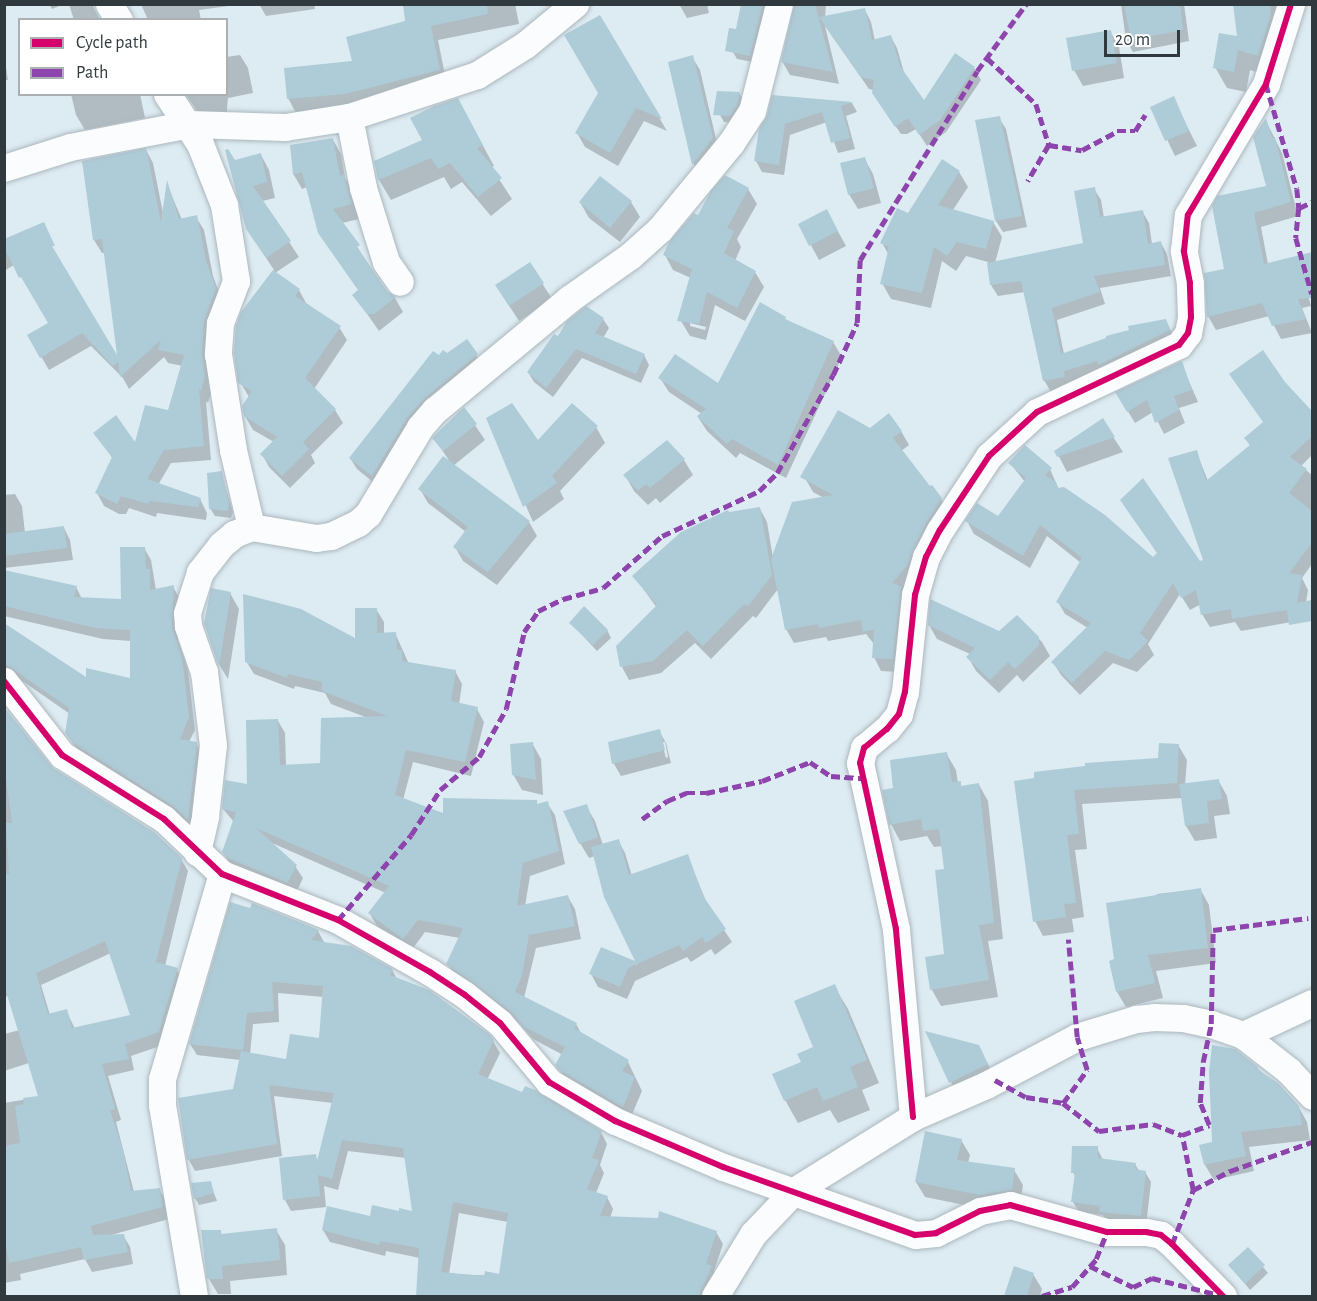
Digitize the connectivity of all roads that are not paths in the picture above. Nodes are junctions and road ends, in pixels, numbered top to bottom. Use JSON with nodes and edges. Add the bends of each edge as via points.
{"nodes":[{"id":1,"x":109,"y":4,"type":"edge"},
{"id":2,"x":575,"y":4,"type":"edge"},
{"id":3,"x":779,"y":4,"type":"edge"},
{"id":4,"x":1291,"y":4,"type":"edge"},
{"id":5,"x":118,"y":18,"type":"edge"},
{"id":6,"x":168,"y":96,"type":"edge"},
{"id":7,"x":349,"y":117,"type":"junction"},
{"id":8,"x":189,"y":124,"type":"junction"},
{"id":9,"x":4,"y":168,"type":"edge"},
{"id":10,"x":400,"y":282,"type":"dead end"},
{"id":11,"x":251,"y":527,"type":"junction"},
{"id":12,"x":4,"y":681,"type":"edge"},
{"id":13,"x":197,"y":852,"type":"junction"},
{"id":14,"x":222,"y":873,"type":"junction"},
{"id":15,"x":1312,"y":1003,"type":"edge"},
{"id":16,"x":1243,"y":1035,"type":"junction"},
{"id":17,"x":1312,"y":1096,"type":"edge"},
{"id":18,"x":913,"y":1117,"type":"junction"},
{"id":19,"x":794,"y":1191,"type":"junction"},
{"id":20,"x":194,"y":1296,"type":"edge"},
{"id":21,"x":715,"y":1296,"type":"edge"},
{"id":22,"x":1223,"y":1296,"type":"edge"}],
"edges":[{"from":1,"to":5,"type":"street"},
{"from":2,"to":7,"type":"street","via":[[525,45],[477,75]]},
{"from":3,"to":11,"type":"street","via":[[752,111],[660,229],[630,256],[568,299],[435,410],[368,514],[358,523],[332,536],[316,538]]},
{"from":4,"to":18,"type":"street","via":[[1266,84],[1188,215],[1184,251],[1190,284],[1188,333],[1179,345],[1038,412],[989,456],[926,556],[915,595],[905,692],[899,714],[864,748],[860,763],[896,928]]},
{"from":6,"to":8,"type":"street"},
{"from":7,"to":8,"type":"street","via":[[285,127]]},
{"from":7,"to":10,"type":"street","via":[[363,188],[386,262]]},
{"from":8,"to":9,"type":"street","via":[[70,147]]},
{"from":8,"to":11,"type":"street","via":[[224,205],[236,273],[220,323],[218,354],[233,450]]},
{"from":11,"to":13,"type":"street","via":[[234,534],[216,549],[200,572],[187,607],[188,626],[204,672],[213,744]]},
{"from":12,"to":13,"type":"street","via":[[63,755],[155,813]]},
{"from":13,"to":14,"type":"street"},
{"from":14,"to":19,"type":"street","via":[[338,920],[430,972],[500,1023],[549,1082],[615,1121],[678,1149]]},
{"from":14,"to":20,"type":"street","via":[[162,1079],[162,1105]]},
{"from":15,"to":16,"type":"street"},
{"from":16,"to":17,"type":"street","via":[[1289,1071]]},
{"from":16,"to":18,"type":"street","via":[[1183,1018],[1136,1019],[1077,1037],[986,1085]]},
{"from":18,"to":19,"type":"street"},
{"from":19,"to":21,"type":"street","via":[[753,1234]]},
{"from":19,"to":22,"type":"street","via":[[915,1235],[936,1233],[980,1211],[1010,1205],[1107,1233],[1146,1232],[1172,1244]]}]}
